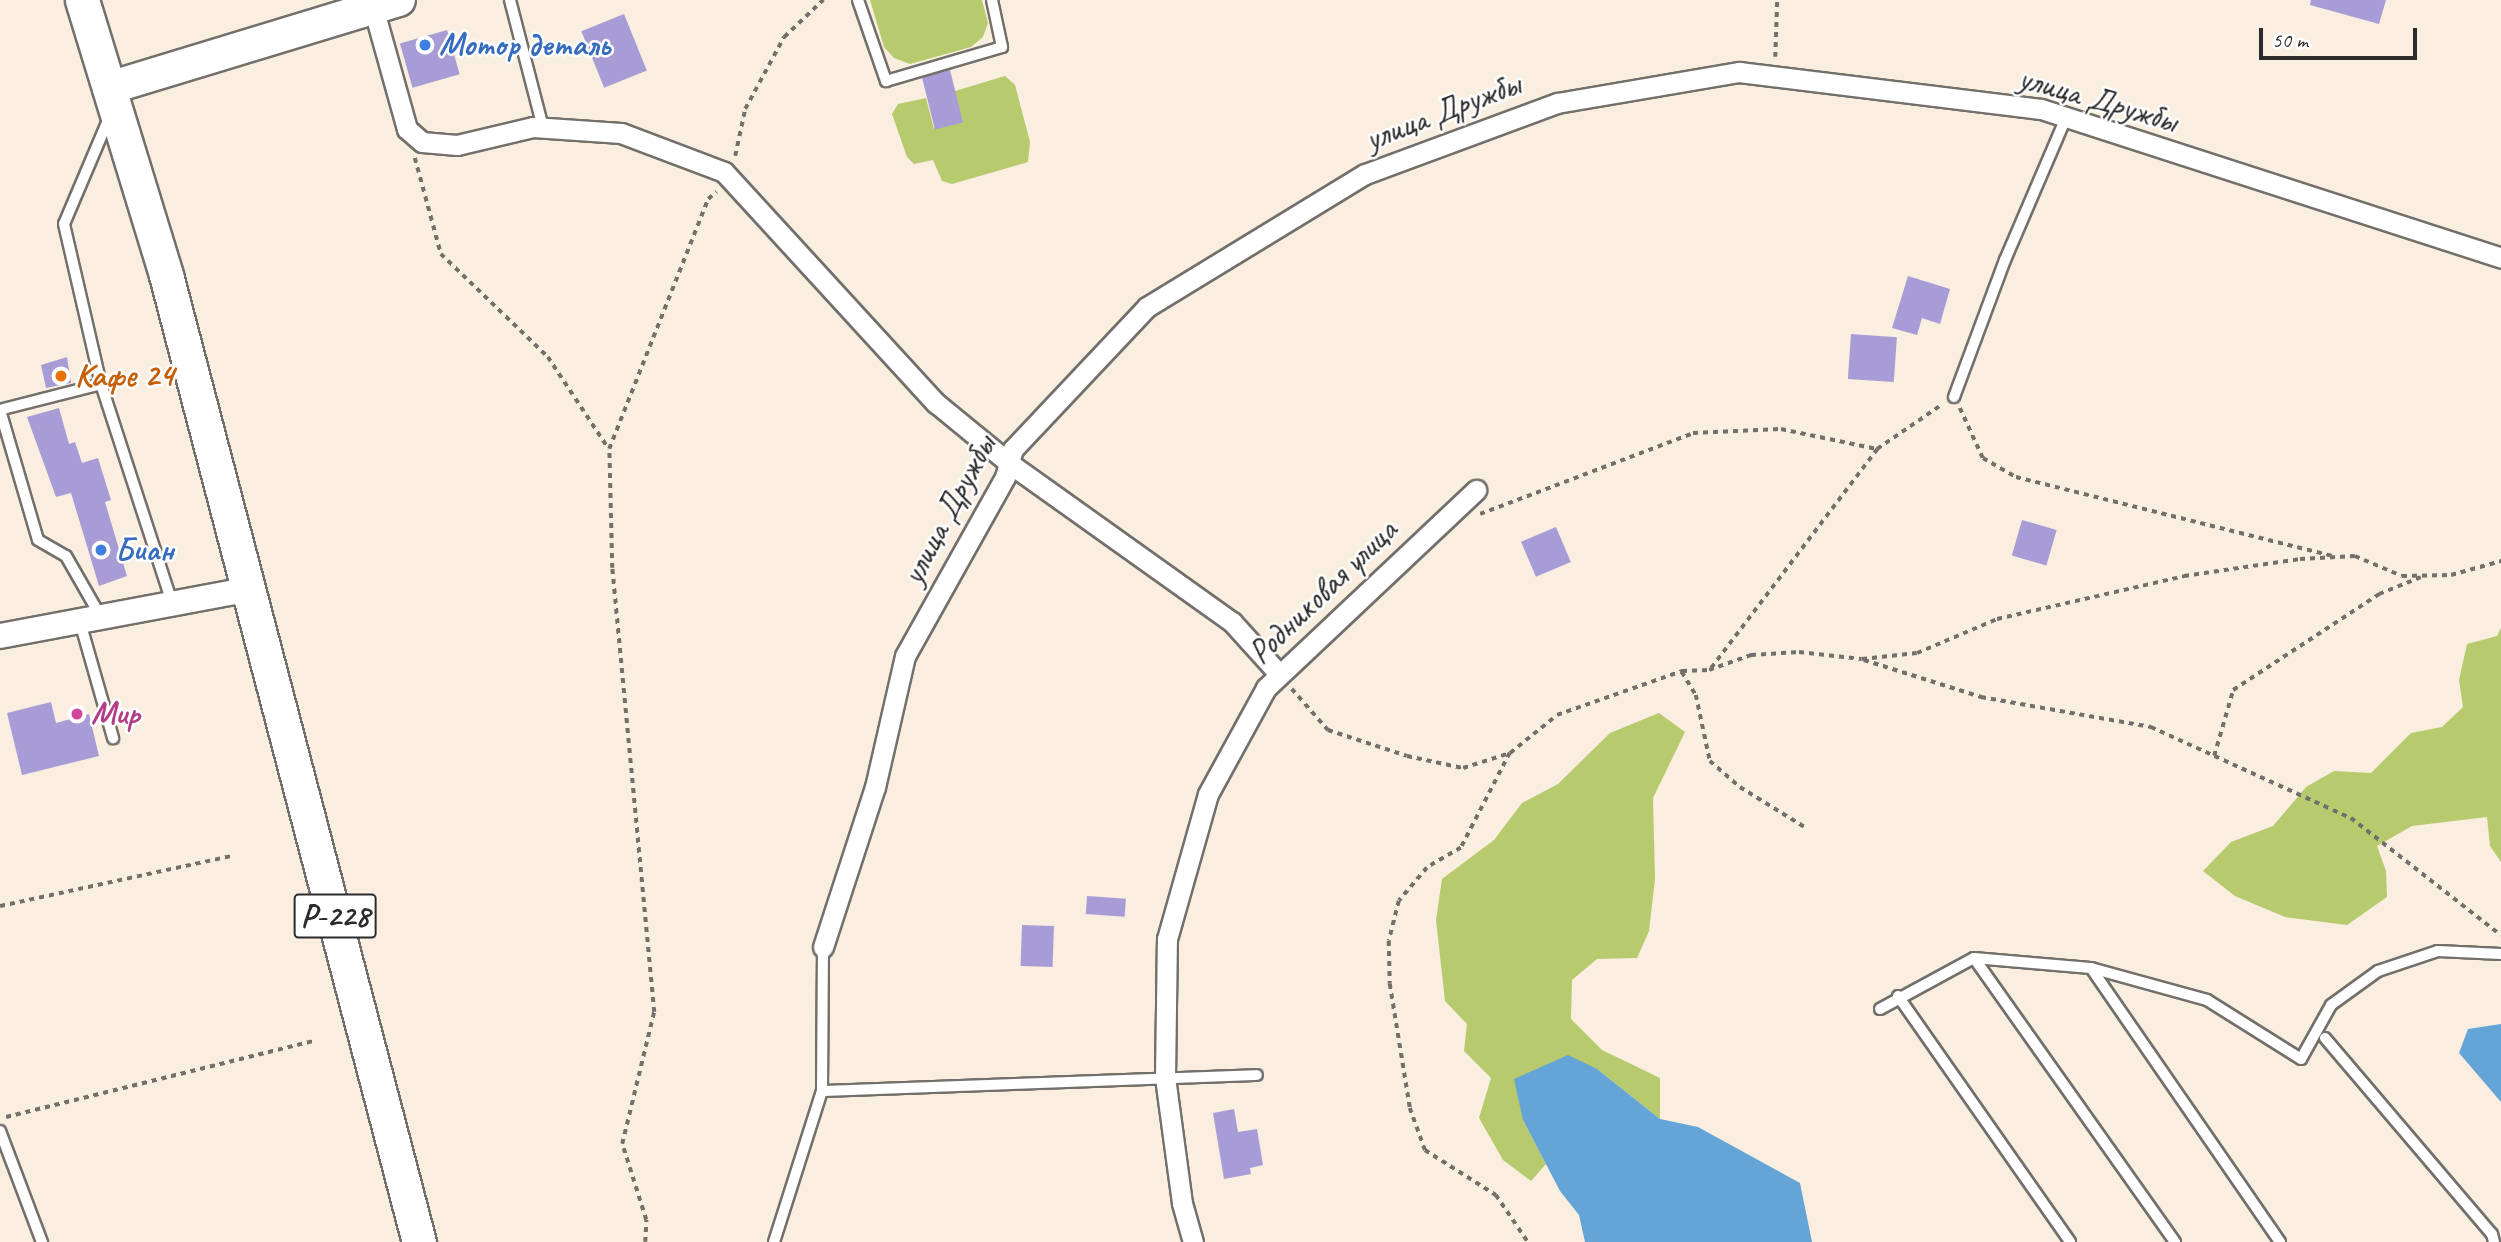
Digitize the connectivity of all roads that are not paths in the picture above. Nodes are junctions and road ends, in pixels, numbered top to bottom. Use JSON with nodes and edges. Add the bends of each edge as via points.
{"nodes":[{"id":1,"x":82,"y":0,"type":"edge"},
{"id":2,"x":510,"y":0,"type":"edge"},
{"id":3,"x":858,"y":0,"type":"edge"},
{"id":4,"x":992,"y":0,"type":"edge"},
{"id":5,"x":386,"y":4,"type":"edge"},
{"id":6,"x":112,"y":97,"type":"junction"},
{"id":7,"x":2066,"y":118,"type":"junction"},
{"id":8,"x":544,"y":128,"type":"junction"},
{"id":9,"x":2501,"y":258,"type":"edge"},
{"id":10,"x":101,"y":384,"type":"junction"},
{"id":11,"x":1954,"y":397,"type":"road end"},
{"id":12,"x":1,"y":409,"type":"edge"},
{"id":13,"x":1009,"y":463,"type":"junction"},
{"id":14,"x":1476,"y":490,"type":"dead end"},
{"id":15,"x":250,"y":589,"type":"junction"},
{"id":16,"x":172,"y":604,"type":"junction"},
{"id":17,"x":91,"y":619,"type":"junction"},
{"id":18,"x":0,"y":636,"type":"edge"},
{"id":19,"x":1279,"y":674,"type":"junction"},
{"id":20,"x":113,"y":738,"type":"dead end"},
{"id":21,"x":823,"y":947,"type":"joint"},
{"id":22,"x":2501,"y":954,"type":"edge"},
{"id":23,"x":1974,"y":958,"type":"junction"},
{"id":24,"x":2091,"y":968,"type":"junction"},
{"id":25,"x":1898,"y":996,"type":"junction"},
{"id":26,"x":1880,"y":1009,"type":"dead end"},
{"id":27,"x":2325,"y":1038,"type":"dead end"},
{"id":28,"x":1257,"y":1075,"type":"dead end"},
{"id":29,"x":1165,"y":1078,"type":"junction"},
{"id":30,"x":822,"y":1091,"type":"junction"},
{"id":31,"x":0,"y":1131,"type":"edge"},
{"id":32,"x":42,"y":1242,"type":"edge"},
{"id":33,"x":419,"y":1242,"type":"edge"},
{"id":34,"x":774,"y":1242,"type":"edge"},
{"id":35,"x":1193,"y":1242,"type":"edge"},
{"id":36,"x":2070,"y":1242,"type":"edge"},
{"id":37,"x":2175,"y":1242,"type":"edge"},
{"id":38,"x":2280,"y":1242,"type":"edge"},
{"id":39,"x":2494,"y":1242,"type":"edge"}],
"edges":[{"from":1,"to":6,"type":"highway","number":"Р-228"},
{"from":2,"to":8,"type":"lane"},
{"from":3,"to":4,"type":"lane","via":[[886,81],[1002,47]]},
{"from":5,"to":6,"type":"main road"},
{"from":5,"to":8,"type":"street","via":[[407,129],[422,142],[457,145]]},
{"from":6,"to":10,"type":"lane","via":[[64,224]]},
{"from":6,"to":15,"type":"highway","number":"Р-228","via":[[166,275]]},
{"from":7,"to":9,"type":"street","name":"улица Дружбы"},
{"from":7,"to":11,"type":"lane","via":[[2004,260]]},
{"from":7,"to":13,"type":"street","name":"улица Дружбы","via":[[2041,109],[1739,72],[1557,103],[1365,174],[1147,307],[1013,449]]},
{"from":8,"to":13,"type":"street","via":[[621,133],[724,172],[936,403]]},
{"from":10,"to":12,"type":"lane"},
{"from":10,"to":16,"type":"lane"},
{"from":12,"to":17,"type":"lane","via":[[38,540],[66,556]]},
{"from":13,"to":19,"type":"street","via":[[1232,622]]},
{"from":13,"to":21,"type":"street","name":"улица Дружбы","via":[[905,656],[875,787]]},
{"from":14,"to":19,"type":"street","name":"Родниковая улица"},
{"from":15,"to":16,"type":"street"},
{"from":15,"to":33,"type":"highway","number":"Р-228"},
{"from":16,"to":17,"type":"street"},
{"from":17,"to":18,"type":"street"},
{"from":17,"to":20,"type":"lane"},
{"from":19,"to":29,"type":"street","name":"Родниковая улица","via":[[1266,688],[1208,794],[1167,939]]},
{"from":21,"to":30,"type":"lane"},
{"from":22,"to":24,"type":"lane","via":[[2438,951],[2378,971],[2331,1005],[2301,1059],[2207,1000]]},
{"from":23,"to":24,"type":"lane"},
{"from":23,"to":25,"type":"lane"},
{"from":23,"to":37,"type":"lane"},
{"from":24,"to":38,"type":"lane"},
{"from":25,"to":26,"type":"lane"},
{"from":25,"to":36,"type":"lane"},
{"from":27,"to":39,"type":"lane","via":[[2493,1234]]},
{"from":28,"to":29,"type":"lane"},
{"from":29,"to":30,"type":"lane"},
{"from":29,"to":35,"type":"street","name":"Родниковая улица","via":[[1182,1203]]},
{"from":30,"to":34,"type":"lane"},
{"from":31,"to":32,"type":"lane"}]}
